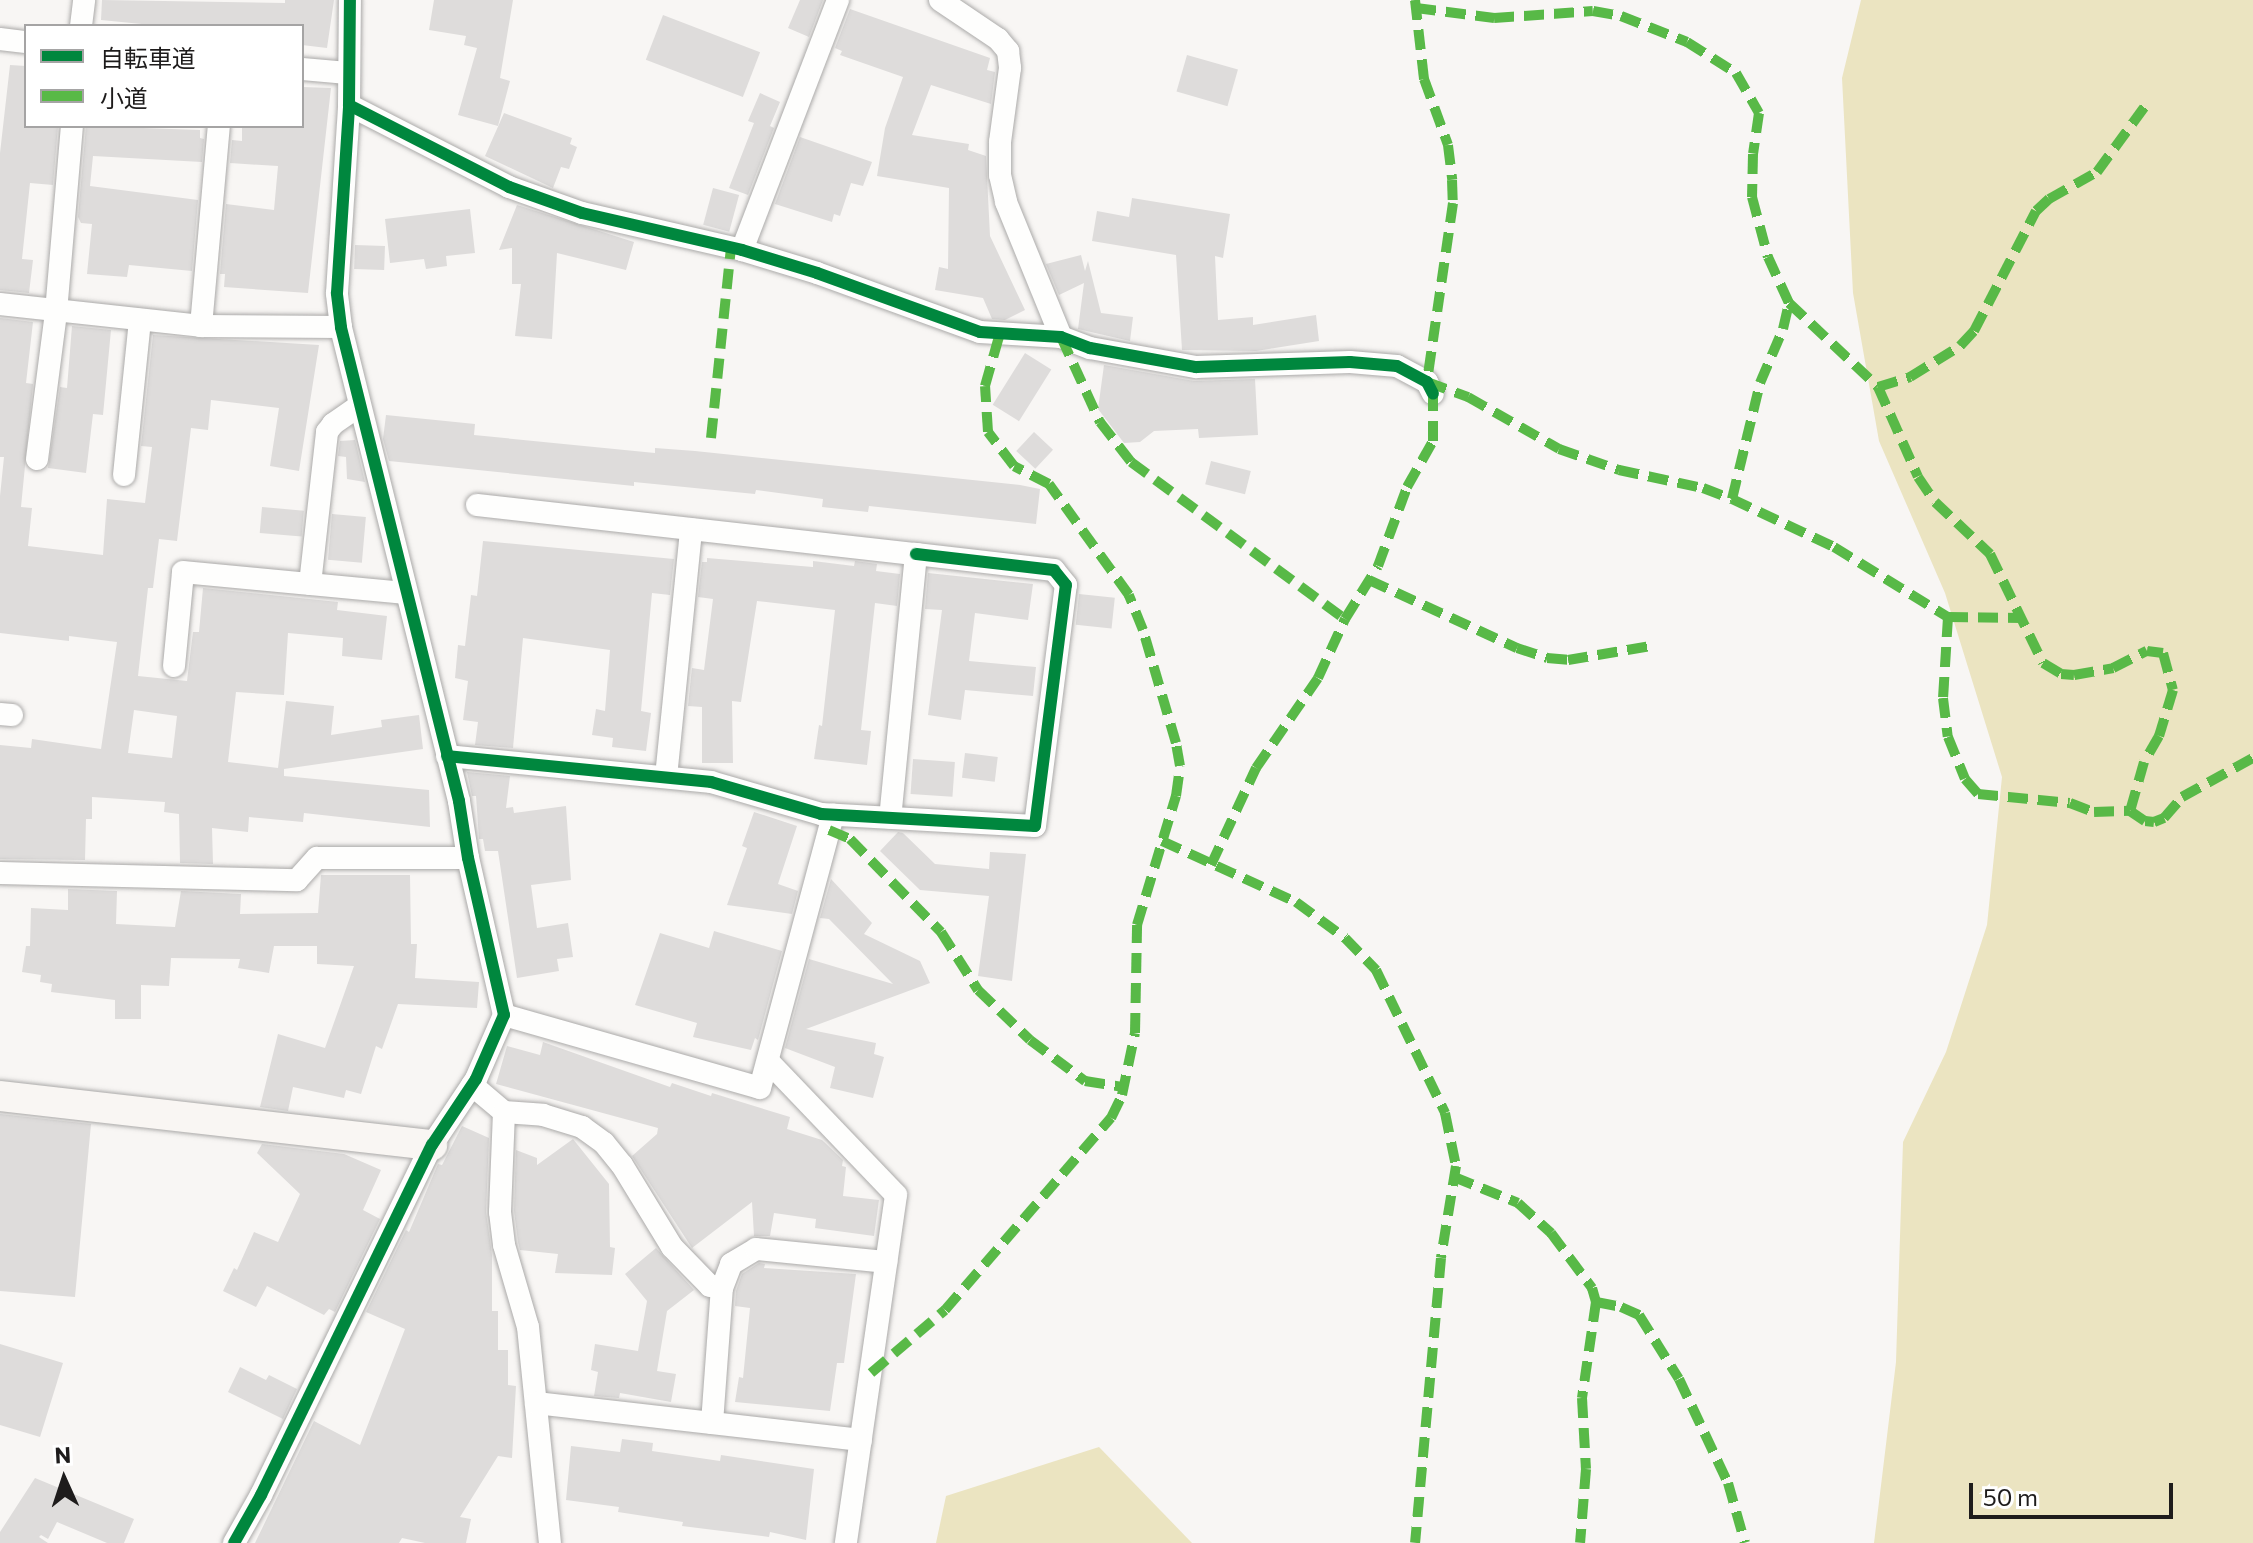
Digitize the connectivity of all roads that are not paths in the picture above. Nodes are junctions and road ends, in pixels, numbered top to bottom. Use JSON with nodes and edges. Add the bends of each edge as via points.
{"nodes":[{"id":1,"x":84,"y":0,"type":"edge"},
{"id":2,"x":350,"y":0,"type":"edge"},
{"id":3,"x":838,"y":0,"type":"edge"},
{"id":4,"x":940,"y":0,"type":"edge"},
{"id":5,"x":81,"y":24,"type":"edge"},
{"id":6,"x":0,"y":39,"type":"edge"},
{"id":7,"x":24,"y":42,"type":"edge"},
{"id":8,"x":304,"y":69,"type":"edge"},
{"id":9,"x":348,"y":73,"type":"junction"},
{"id":10,"x":349,"y":105,"type":"junction"},
{"id":11,"x":72,"y":128,"type":"edge"},
{"id":12,"x":219,"y":128,"type":"edge"},
{"id":13,"x":742,"y":250,"type":"junction"},
{"id":14,"x":0,"y":304,"type":"edge"},
{"id":15,"x":56,"y":312,"type":"junction"},
{"id":16,"x":140,"y":320,"type":"junction"},
{"id":17,"x":201,"y":326,"type":"junction"},
{"id":18,"x":341,"y":327,"type":"junction"},
{"id":19,"x":1061,"y":337,"type":"junction"},
{"id":20,"x":1433,"y":394,"type":"dead end"},
{"id":21,"x":359,"y":406,"type":"junction"},
{"id":22,"x":37,"y":459,"type":"dead end"},
{"id":23,"x":124,"y":475,"type":"dead end"},
{"id":24,"x":477,"y":505,"type":"dead end"},
{"id":25,"x":691,"y":529,"type":"junction"},
{"id":26,"x":916,"y":554,"type":"junction"},
{"id":27,"x":310,"y":584,"type":"junction"},
{"id":28,"x":406,"y":593,"type":"junction"},
{"id":29,"x":174,"y":666,"type":"dead end"},
{"id":30,"x":447,"y":756,"type":"junction"},
{"id":31,"x":666,"y":777,"type":"junction"},
{"id":32,"x":833,"y":815,"type":"junction"},
{"id":33,"x":890,"y":818,"type":"junction"},
{"id":34,"x":468,"y":858,"type":"junction"},
{"id":35,"x":0,"y":873,"type":"edge"},
{"id":36,"x":504,"y":1015,"type":"junction"},
{"id":37,"x":768,"y":1061,"type":"junction"},
{"id":38,"x":472,"y":1085,"type":"junction"},
{"id":39,"x":0,"y":1096,"type":"edge"},
{"id":40,"x":504,"y":1112,"type":"junction"},
{"id":41,"x":432,"y":1145,"type":"junction"},
{"id":42,"x":886,"y":1262,"type":"junction"},
{"id":43,"x":722,"y":1288,"type":"junction"},
{"id":44,"x":536,"y":1403,"type":"junction"},
{"id":45,"x":712,"y":1423,"type":"junction"},
{"id":46,"x":861,"y":1440,"type":"junction"},
{"id":47,"x":234,"y":1543,"type":"edge"},
{"id":48,"x":550,"y":1543,"type":"edge"},
{"id":49,"x":846,"y":1543,"type":"edge"}],
"edges":[{"from":1,"to":5,"type":"street"},
{"from":2,"to":9,"type":"street"},
{"from":3,"to":13,"type":"street"},
{"from":4,"to":19,"type":"street","via":[[1008,51],[1000,175]]},
{"from":6,"to":7,"type":"street"},
{"from":8,"to":9,"type":"street"},
{"from":9,"to":10,"type":"street"},
{"from":10,"to":13,"type":"street","via":[[509,187],[610,221]]},
{"from":10,"to":18,"type":"street","via":[[337,293]]},
{"from":11,"to":15,"type":"street"},
{"from":12,"to":17,"type":"street"},
{"from":13,"to":19,"type":"street","via":[[980,332]]},
{"from":14,"to":15,"type":"street"},
{"from":15,"to":16,"type":"street"},
{"from":15,"to":22,"type":"street"},
{"from":16,"to":17,"type":"street"},
{"from":16,"to":23,"type":"street"},
{"from":17,"to":18,"type":"street"},
{"from":18,"to":21,"type":"street"},
{"from":19,"to":20,"type":"street","via":[[1090,348],[1196,367],[1350,362],[1397,366],[1427,382]]},
{"from":21,"to":27,"type":"street","via":[[327,432]]},
{"from":21,"to":28,"type":"street"},
{"from":24,"to":25,"type":"street"},
{"from":25,"to":26,"type":"street"},
{"from":25,"to":31,"type":"street"},
{"from":26,"to":33,"type":"street"},
{"from":26,"to":33,"type":"street","via":[[1054,570],[1066,585],[1035,826]]},
{"from":27,"to":28,"type":"street"},
{"from":27,"to":29,"type":"street","via":[[183,572]]},
{"from":28,"to":30,"type":"street"},
{"from":30,"to":31,"type":"street"},
{"from":30,"to":34,"type":"street"},
{"from":31,"to":32,"type":"street","via":[[711,782]]},
{"from":32,"to":33,"type":"street"},
{"from":32,"to":37,"type":"street"},
{"from":34,"to":35,"type":"street","via":[[317,858],[297,880]]},
{"from":34,"to":36,"type":"street"},
{"from":36,"to":37,"type":"street","via":[[760,1088]]},
{"from":36,"to":38,"type":"street"},
{"from":37,"to":42,"type":"street","via":[[896,1195]]},
{"from":38,"to":40,"type":"street"},
{"from":38,"to":41,"type":"street"},
{"from":39,"to":41,"type":"street"},
{"from":40,"to":43,"type":"street","via":[[543,1115],[582,1127],[604,1143],[672,1247],[710,1286]]},
{"from":40,"to":44,"type":"street","via":[[500,1212],[528,1327]]},
{"from":41,"to":47,"type":"street"},
{"from":42,"to":43,"type":"street","via":[[756,1249],[731,1264]]},
{"from":42,"to":46,"type":"street"},
{"from":43,"to":45,"type":"street"},
{"from":44,"to":45,"type":"street"},
{"from":44,"to":48,"type":"street"},
{"from":45,"to":46,"type":"street"},
{"from":46,"to":49,"type":"street"}]}
